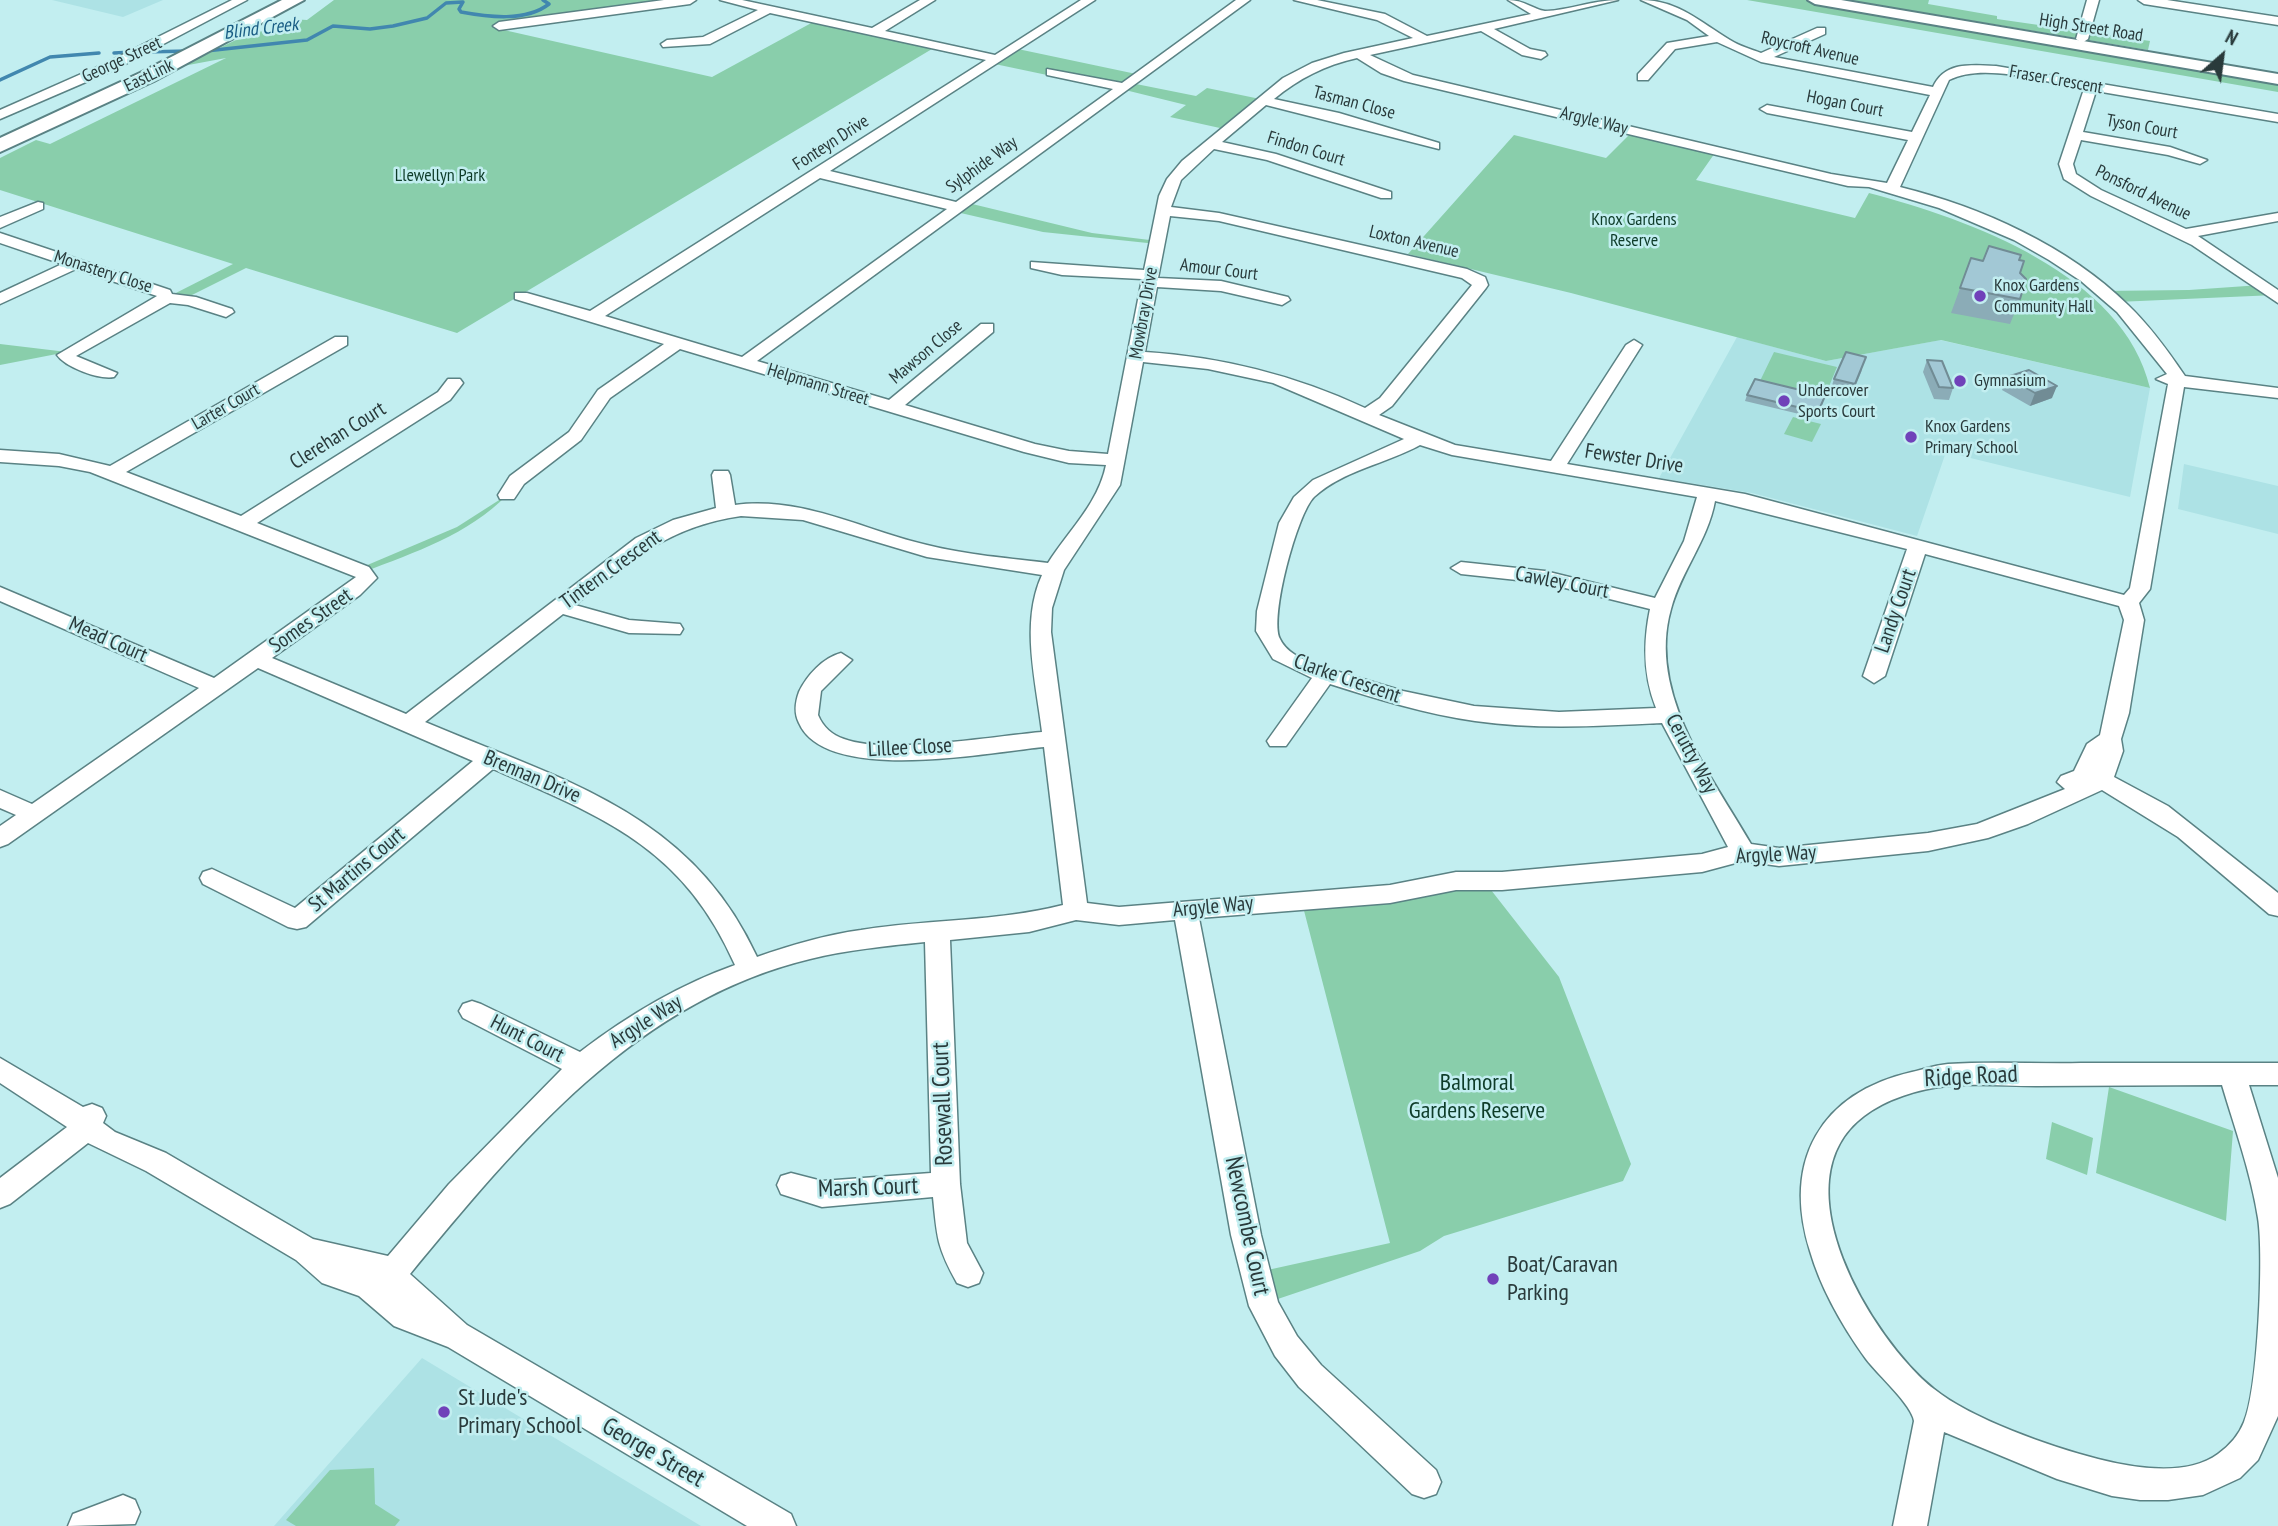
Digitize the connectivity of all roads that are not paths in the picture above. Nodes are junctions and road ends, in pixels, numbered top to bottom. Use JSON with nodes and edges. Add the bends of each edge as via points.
{"nodes":[{"id":1,"x":241,"y":0,"type":"edge"},
{"id":2,"x":263,"y":0,"type":"edge"},
{"id":3,"x":295,"y":0,"type":"edge"},
{"id":4,"x":690,"y":0,"type":"edge"},
{"id":5,"x":726,"y":0,"type":"edge"},
{"id":6,"x":929,"y":0,"type":"edge"},
{"id":7,"x":1089,"y":0,"type":"edge"},
{"id":8,"x":1244,"y":0,"type":"edge"},
{"id":9,"x":1300,"y":0,"type":"edge"},
{"id":10,"x":1514,"y":0,"type":"edge"},
{"id":11,"x":1612,"y":0,"type":"edge"},
{"id":12,"x":1647,"y":0,"type":"edge"},
{"id":13,"x":1815,"y":0,"type":"edge"},
{"id":14,"x":2093,"y":0,"type":"edge"},
{"id":15,"x":2144,"y":0,"type":"edge"},
{"id":16,"x":1847,"y":2,"type":"edge"},
{"id":17,"x":766,"y":11,"type":"junction"},
{"id":18,"x":1545,"y":16,"type":"junction"},
{"id":19,"x":2278,"y":21,"type":"edge"},
{"id":20,"x":499,"y":26,"type":"dead end"},
{"id":21,"x":1484,"y":28,"type":"junction"},
{"id":22,"x":1821,"y":31,"type":"dead end"},
{"id":23,"x":872,"y":33,"type":"junction"},
{"id":24,"x":1719,"y":38,"type":"junction"},
{"id":25,"x":2082,"y":39,"type":"junction"},
{"id":26,"x":1426,"y":40,"type":"junction"},
{"id":27,"x":667,"y":44,"type":"dead end"},
{"id":28,"x":1359,"y":54,"type":"junction"},
{"id":29,"x":1541,"y":55,"type":"dead end"},
{"id":30,"x":1761,"y":58,"type":"junction"},
{"id":31,"x":997,"y":59,"type":"junction"},
{"id":32,"x":2278,"y":71,"type":"edge"},
{"id":33,"x":1052,"y":72,"type":"dead end"},
{"id":34,"x":1643,"y":77,"type":"dead end"},
{"id":35,"x":2278,"y":79,"type":"edge"},
{"id":36,"x":2091,"y":86,"type":"junction"},
{"id":37,"x":1124,"y":87,"type":"junction"},
{"id":38,"x":1937,"y":92,"type":"junction"},
{"id":39,"x":1264,"y":101,"type":"junction"},
{"id":40,"x":1767,"y":109,"type":"dead end"},
{"id":41,"x":0,"y":115,"type":"edge"},
{"id":42,"x":2278,"y":118,"type":"edge"},
{"id":43,"x":0,"y":128,"type":"edge"},
{"id":44,"x":2076,"y":135,"type":"junction"},
{"id":45,"x":1916,"y":136,"type":"junction"},
{"id":46,"x":1212,"y":144,"type":"junction"},
{"id":47,"x":1434,"y":145,"type":"dead end"},
{"id":48,"x":0,"y":146,"type":"edge"},
{"id":49,"x":2200,"y":160,"type":"dead end"},
{"id":50,"x":819,"y":173,"type":"junction"},
{"id":51,"x":1890,"y":186,"type":"junction"},
{"id":52,"x":1386,"y":195,"type":"dead end"},
{"id":53,"x":38,"y":206,"type":"dead end"},
{"id":54,"x":957,"y":207,"type":"junction"},
{"id":55,"x":1164,"y":211,"type":"junction"},
{"id":56,"x":2278,"y":217,"type":"edge"},
{"id":57,"x":0,"y":223,"type":"edge"},
{"id":58,"x":2184,"y":234,"type":"junction"},
{"id":59,"x":0,"y":238,"type":"edge"},
{"id":60,"x":76,"y":263,"type":"junction"},
{"id":61,"x":1037,"y":265,"type":"dead end"},
{"id":62,"x":1151,"y":279,"type":"junction"},
{"id":63,"x":521,"y":296,"type":"dead end"},
{"id":64,"x":166,"y":298,"type":"junction"},
{"id":65,"x":2278,"y":298,"type":"edge"},
{"id":66,"x":0,"y":299,"type":"edge"},
{"id":67,"x":1282,"y":300,"type":"dead end"},
{"id":68,"x":243,"y":305,"type":"dead end"},
{"id":69,"x":592,"y":317,"type":"junction"},
{"id":70,"x":987,"y":328,"type":"dead end"},
{"id":71,"x":341,"y":341,"type":"dead end"},
{"id":72,"x":677,"y":343,"type":"junction"},
{"id":73,"x":1634,"y":345,"type":"dead end"},
{"id":74,"x":1136,"y":357,"type":"junction"},
{"id":75,"x":744,"y":363,"type":"junction"},
{"id":76,"x":126,"y":367,"type":"dead end"},
{"id":77,"x":101,"y":379,"type":"joint"},
{"id":78,"x":2174,"y":380,"type":"junction"},
{"id":79,"x":454,"y":383,"type":"dead end"},
{"id":80,"x":2278,"y":393,"type":"edge"},
{"id":81,"x":892,"y":407,"type":"junction"},
{"id":82,"x":1366,"y":415,"type":"junction"},
{"id":83,"x":1418,"y":439,"type":"junction"},
{"id":84,"x":0,"y":456,"type":"edge"},
{"id":85,"x":1118,"y":460,"type":"junction"},
{"id":86,"x":1555,"y":469,"type":"junction"},
{"id":87,"x":111,"y":473,"type":"junction"},
{"id":88,"x":721,"y":475,"type":"dead end"},
{"id":89,"x":1707,"y":494,"type":"junction"},
{"id":90,"x":507,"y":495,"type":"dead end"},
{"id":91,"x":726,"y":512,"type":"junction"},
{"id":92,"x":242,"y":524,"type":"junction"},
{"id":93,"x":1918,"y":546,"type":"junction"},
{"id":94,"x":1461,"y":568,"type":"dead end"},
{"id":95,"x":1053,"y":570,"type":"junction"},
{"id":96,"x":0,"y":593,"type":"edge"},
{"id":97,"x":2129,"y":602,"type":"junction"},
{"id":98,"x":560,"y":606,"type":"junction"},
{"id":99,"x":1662,"y":606,"type":"junction"},
{"id":100,"x":673,"y":629,"type":"dead end"},
{"id":101,"x":256,"y":659,"type":"junction"},
{"id":102,"x":841,"y":660,"type":"dead end"},
{"id":103,"x":1325,"y":675,"type":"junction"},
{"id":104,"x":1874,"y":676,"type":"dead end"},
{"id":105,"x":216,"y":687,"type":"junction"},
{"id":106,"x":1668,"y":715,"type":"junction"},
{"id":107,"x":408,"y":724,"type":"junction"},
{"id":108,"x":1055,"y":738,"type":"junction"},
{"id":109,"x":1278,"y":741,"type":"dead end"},
{"id":110,"x":490,"y":759,"type":"junction"},
{"id":111,"x":2092,"y":781,"type":"junction"},
{"id":112,"x":0,"y":798,"type":"edge"},
{"id":113,"x":33,"y":814,"type":"junction"},
{"id":114,"x":0,"y":838,"type":"edge"},
{"id":115,"x":1743,"y":852,"type":"junction"},
{"id":116,"x":212,"y":878,"type":"dead end"},
{"id":117,"x":2278,"y":906,"type":"edge"},
{"id":118,"x":1185,"y":909,"type":"junction"},
{"id":119,"x":1076,"y":911,"type":"junction"},
{"id":120,"x":937,"y":931,"type":"junction"},
{"id":121,"x":749,"y":967,"type":"junction"},
{"id":122,"x":472,"y":1011,"type":"dead end"},
{"id":123,"x":582,"y":1066,"type":"junction"},
{"id":124,"x":0,"y":1069,"type":"edge"},
{"id":125,"x":2278,"y":1074,"type":"edge"},
{"id":126,"x":2232,"y":1075,"type":"junction"},
{"id":127,"x":79,"y":1117,"type":"junction"},
{"id":128,"x":156,"y":1162,"type":"joint"},
{"id":129,"x":946,"y":1184,"type":"junction"},
{"id":130,"x":791,"y":1185,"type":"dead end"},
{"id":131,"x":7,"y":1189,"type":"edge"},
{"id":132,"x":307,"y":1251,"type":"joint"},
{"id":133,"x":968,"y":1273,"type":"dead end"},
{"id":134,"x":380,"y":1275,"type":"junction"},
{"id":135,"x":1928,"y":1407,"type":"junction"},
{"id":136,"x":1424,"y":1482,"type":"dead end"},
{"id":137,"x":123,"y":1512,"type":"dead end"},
{"id":138,"x":85,"y":1526,"type":"edge"},
{"id":139,"x":779,"y":1526,"type":"edge"},
{"id":140,"x":1910,"y":1526,"type":"edge"}],
"edges":[{"from":1,"to":41,"type":"street","name":"George Street","via":[[111,66]]},
{"from":2,"to":43,"type":"highway","name":"EastLink","via":[[138,65]]},
{"from":3,"to":48,"type":"highway","name":"EastLink","via":[[176,63]]},
{"from":4,"to":20,"type":"street"},
{"from":5,"to":17,"type":"street"},
{"from":6,"to":23,"type":"street"},
{"from":7,"to":31,"type":"street","name":"Fonteyn Drive"},
{"from":8,"to":37,"type":"street","name":"Sylphide Way"},
{"from":9,"to":26,"type":"street","via":[[1381,17]]},
{"from":10,"to":18,"type":"street"},
{"from":11,"to":18,"type":"street","name":"Mowbray Drive"},
{"from":12,"to":24,"type":"street","name":"Roycroft Avenue","via":[[1690,17]]},
{"from":13,"to":16,"type":"main road","name":"High Street Road"},
{"from":14,"to":25,"type":"street"},
{"from":15,"to":19,"type":"street"},
{"from":16,"to":25,"type":"main road","name":"High Street Road"},
{"from":16,"to":35,"type":"main road","name":"High Street Road"},
{"from":17,"to":23,"type":"street"},
{"from":17,"to":27,"type":"street","via":[[706,41]]},
{"from":18,"to":21,"type":"street","name":"Mowbray Drive"},
{"from":21,"to":26,"type":"street","name":"Mowbray Drive"},
{"from":21,"to":29,"type":"street"},
{"from":22,"to":30,"type":"street"},
{"from":23,"to":31,"type":"street"},
{"from":24,"to":30,"type":"street","name":"Roycroft Avenue"},
{"from":24,"to":34,"type":"street","via":[[1674,44]]},
{"from":25,"to":32,"type":"main road","name":"High Street Road"},
{"from":26,"to":28,"type":"street","name":"Mowbray Drive"},
{"from":28,"to":39,"type":"street","name":"Mowbray Drive","via":[[1301,73]]},
{"from":28,"to":51,"type":"street","name":"Argyle Way","via":[[1409,78]]},
{"from":30,"to":38,"type":"street","name":"Roycroft Avenue"},
{"from":31,"to":50,"type":"street","name":"Fonteyn Drive"},
{"from":33,"to":37,"type":"street"},
{"from":36,"to":38,"type":"street","name":"Fraser Crescent","via":[[1975,68],[1949,73]]},
{"from":36,"to":42,"type":"street","name":"Fraser Crescent"},
{"from":36,"to":44,"type":"street","name":"Ponsford Avenue"},
{"from":37,"to":54,"type":"street","name":"Sylphide Way"},
{"from":38,"to":45,"type":"street","name":"Fraser Crescent"},
{"from":39,"to":46,"type":"street","name":"Mowbray Drive"},
{"from":39,"to":47,"type":"street","name":"Tasman Close"},
{"from":40,"to":45,"type":"street","name":"Hogan Court"},
{"from":44,"to":49,"type":"street","name":"Tyson Court"},
{"from":44,"to":58,"type":"street","name":"Ponsford Avenue","via":[[2066,164],[2069,176]]},
{"from":45,"to":51,"type":"street","name":"Fraser Crescent"},
{"from":46,"to":52,"type":"street","name":"Findon Court","via":[[1271,157]]},
{"from":46,"to":55,"type":"street","name":"Mowbray Drive","via":[[1177,175]]},
{"from":50,"to":54,"type":"street"},
{"from":50,"to":69,"type":"street","name":"Fonteyn Drive"},
{"from":51,"to":78,"type":"street","name":"Argyle Way","via":[[2005,231],[2070,267],[2117,302],[2155,349],[2157,367]]},
{"from":53,"to":57,"type":"street"},
{"from":54,"to":75,"type":"street","name":"Sylphide Way"},
{"from":55,"to":62,"type":"street","name":"Mowbray Drive"},
{"from":55,"to":82,"type":"street","name":"Loxton Avenue","via":[[1219,216],[1479,280],[1480,285],[1386,402]]},
{"from":56,"to":58,"type":"street"},
{"from":58,"to":65,"type":"street","name":"Ponsford Avenue"},
{"from":59,"to":60,"type":"street","name":"Monastery Close"},
{"from":60,"to":64,"type":"street","name":"Monastery Close","via":[[162,291]]},
{"from":60,"to":66,"type":"street"},
{"from":61,"to":62,"type":"street"},
{"from":62,"to":67,"type":"street","name":"Amour Court","via":[[1222,286]]},
{"from":62,"to":74,"type":"street","name":"Mowbray Drive"},
{"from":63,"to":69,"type":"street","name":"Helpmann Street"},
{"from":64,"to":68,"type":"street","via":[[190,300],[220,317]]},
{"from":64,"to":77,"type":"street","name":"Monastery Close","via":[[65,355]]},
{"from":69,"to":72,"type":"street","name":"Helpmann Street"},
{"from":70,"to":81,"type":"street","name":"Mawson Close"},
{"from":71,"to":87,"type":"street","name":"Larter Court"},
{"from":72,"to":75,"type":"street","name":"Helpmann Street"},
{"from":72,"to":90,"type":"street","via":[[604,394],[575,436],[517,480]]},
{"from":73,"to":86,"type":"street"},
{"from":74,"to":82,"type":"street","name":"Fewster Drive","via":[[1208,362],[1310,390]]},
{"from":74,"to":85,"type":"street","name":"Mowbray Drive"},
{"from":75,"to":81,"type":"street","name":"Helpmann Street"},
{"from":76,"to":77,"type":"street","name":"Monastery Close"},
{"from":78,"to":80,"type":"street"},
{"from":78,"to":97,"type":"street","name":"Argyle Way","via":[[2163,393],[2170,408],[2140,589]]},
{"from":79,"to":92,"type":"street","name":"Clerehan Court","via":[[444,396]]},
{"from":81,"to":85,"type":"street","name":"Helpmann Street","via":[[1044,452]]},
{"from":82,"to":83,"type":"street","name":"Fewster Drive"},
{"from":83,"to":86,"type":"street","name":"Fewster Drive","via":[[1476,456]]},
{"from":83,"to":103,"type":"street","name":"Clarke Crescent","via":[[1319,485],[1292,513],[1265,627],[1271,643],[1284,656]]},
{"from":84,"to":87,"type":"street","name":"Somes Street","via":[[70,461]]},
{"from":85,"to":95,"type":"street","name":"Mowbray Drive","via":[[1103,501]]},
{"from":86,"to":89,"type":"street","name":"Fewster Drive"},
{"from":87,"to":92,"type":"street","name":"Somes Street"},
{"from":88,"to":91,"type":"street"},
{"from":89,"to":93,"type":"street","name":"Fewster Drive"},
{"from":89,"to":99,"type":"street","name":"Cerutty Way","via":[[1698,536]]},
{"from":91,"to":95,"type":"street","name":"Tintern Crescent","via":[[794,512],[924,551]]},
{"from":91,"to":98,"type":"street","name":"Tintern Crescent","via":[[651,537]]},
{"from":92,"to":101,"type":"street","name":"Somes Street","via":[[358,569],[367,578]]},
{"from":93,"to":97,"type":"street","name":"Fewster Drive"},
{"from":93,"to":104,"type":"street","name":"Landy Court"},
{"from":94,"to":99,"type":"street","name":"Cawley Court","via":[[1559,579]]},
{"from":95,"to":108,"type":"street","name":"Mowbray Drive","via":[[1041,626]]},
{"from":96,"to":105,"type":"street","name":"Mead Court"},
{"from":97,"to":111,"type":"street","name":"Argyle Way","via":[[2134,620],[2110,739],[2112,751]]},
{"from":98,"to":100,"type":"street","via":[[617,626]]},
{"from":98,"to":107,"type":"street","name":"Tintern Crescent"},
{"from":99,"to":106,"type":"street","name":"Cerutty Way","via":[[1655,663]]},
{"from":101,"to":105,"type":"street","name":"Somes Street"},
{"from":101,"to":107,"type":"street","name":"Brennan Drive"},
{"from":102,"to":108,"type":"street","name":"Lillee Close","via":[[815,681],[806,708],[816,732],[846,748],[873,752]]},
{"from":103,"to":106,"type":"street","name":"Clarke Crescent","via":[[1412,701],[1492,716],[1562,720]]},
{"from":103,"to":109,"type":"street"},
{"from":105,"to":113,"type":"street","name":"Somes Street"},
{"from":106,"to":115,"type":"street","name":"Cerutty Way"},
{"from":107,"to":110,"type":"street","name":"Brennan Drive"},
{"from":108,"to":119,"type":"street","name":"Mowbray Drive"},
{"from":110,"to":116,"type":"street","name":"St Martins Court","via":[[297,920]]},
{"from":110,"to":121,"type":"street","name":"Brennan Drive","via":[[616,814],[660,843],[693,875],[721,912]]},
{"from":111,"to":115,"type":"street","name":"Argyle Way","via":[[2068,799],[1980,832],[1928,842],[1779,857]]},
{"from":111,"to":117,"type":"street","via":[[2167,821]]},
{"from":112,"to":113,"type":"street"},
{"from":113,"to":114,"type":"street","name":"Somes Street"},
{"from":115,"to":118,"type":"street","name":"Argyle Way","via":[[1702,863],[1456,881],[1390,894]]},
{"from":118,"to":119,"type":"street","name":"Argyle Way","via":[[1110,916]]},
{"from":118,"to":136,"type":"street","name":"Newcombe Court","via":[[1246,1235],[1264,1306],[1286,1346],[1310,1376]]},
{"from":119,"to":120,"type":"street","name":"Argyle Way","via":[[1029,923]]},
{"from":120,"to":121,"type":"street","name":"Argyle Way","via":[[833,943]]},
{"from":120,"to":129,"type":"street","name":"Rosewall Court"},
{"from":121,"to":123,"type":"street","name":"Argyle Way","via":[[649,1017]]},
{"from":122,"to":123,"type":"street","name":"Hunt Court"},
{"from":123,"to":134,"type":"street","name":"Argyle Way"},
{"from":124,"to":127,"type":"street","name":"George Street"},
{"from":125,"to":126,"type":"street","name":"Ridge Road"},
{"from":126,"to":135,"type":"street","name":"Ridge Road","via":[[2276,1235],[2269,1390],[2263,1424],[2243,1455],[2200,1479],[2167,1484],[2122,1480],[2073,1467]]},
{"from":126,"to":135,"type":"street","name":"Ridge Road","via":[[1946,1075],[1885,1090],[1840,1123],[1820,1155],[1814,1178],[1813,1204],[1821,1247],[1832,1277],[1859,1323],[1892,1370]]},
{"from":127,"to":128,"type":"street","name":"George Street","via":[[114,1144]]},
{"from":127,"to":131,"type":"street"},
{"from":128,"to":132,"type":"street","name":"George Street"},
{"from":129,"to":130,"type":"street","name":"Marsh Court","via":[[822,1194]]},
{"from":129,"to":133,"type":"street","name":"Rosewall Court","via":[[952,1245]]},
{"from":132,"to":134,"type":"street","name":"George Street","via":[[333,1273]]},
{"from":134,"to":139,"type":"street","name":"George Street","via":[[405,1316],[456,1335]]},
{"from":135,"to":140,"type":"street","via":[[1930,1421]]},
{"from":137,"to":138,"type":"street"}]}
